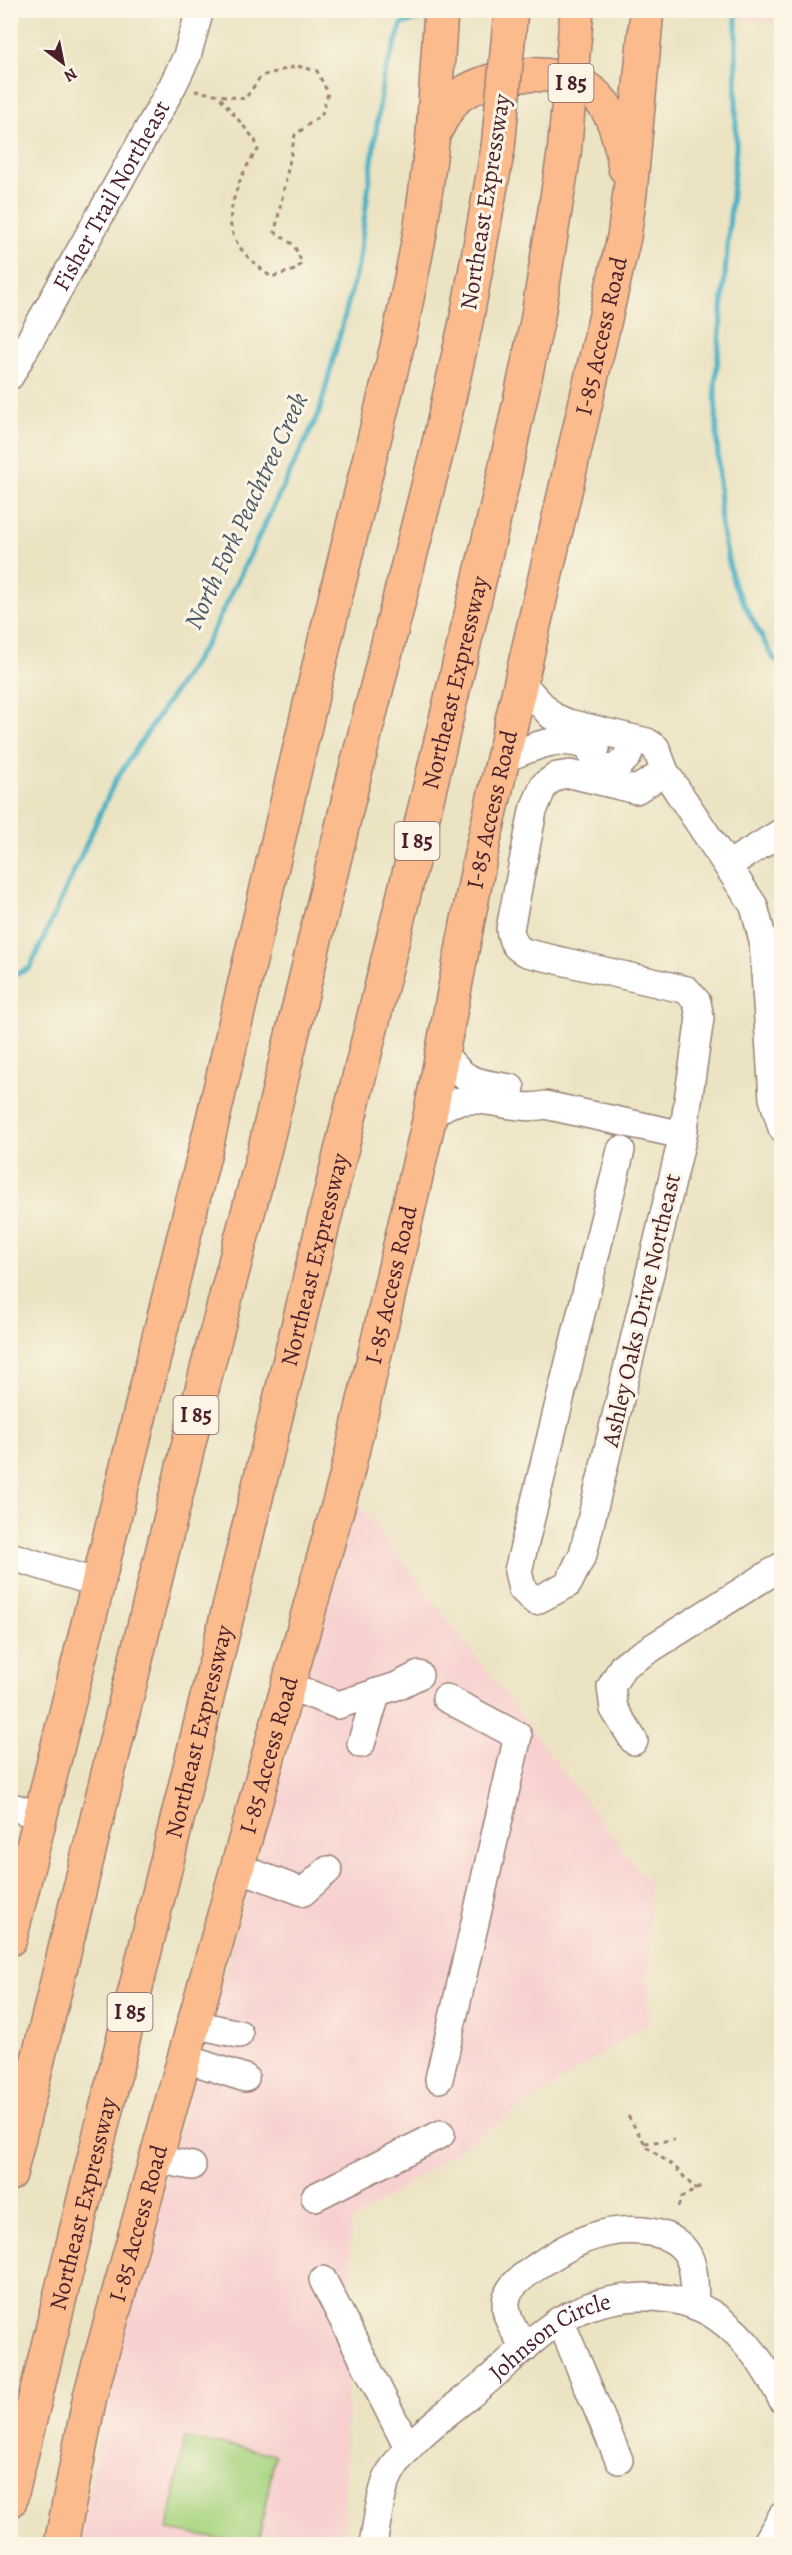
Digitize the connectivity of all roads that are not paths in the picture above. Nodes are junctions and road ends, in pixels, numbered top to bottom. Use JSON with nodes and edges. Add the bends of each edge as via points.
{"nodes":[{"id":1,"x":201,"y":10,"type":"edge"},
{"id":2,"x":441,"y":10,"type":"edge"},
{"id":3,"x":511,"y":10,"type":"edge"},
{"id":4,"x":577,"y":10,"type":"edge"},
{"id":5,"x":646,"y":10,"type":"edge"},
{"id":6,"x":433,"y":135,"type":"junction"},
{"id":7,"x":630,"y":193,"type":"junction"},
{"id":8,"x":19,"y":342,"type":"edge"},
{"id":9,"x":10,"y":376,"type":"edge"},
{"id":10,"x":522,"y":684,"type":"junction"},
{"id":11,"x":593,"y":738,"type":"junction"},
{"id":12,"x":505,"y":758,"type":"junction"},
{"id":13,"x":663,"y":766,"type":"junction"},
{"id":14,"x":782,"y":832,"type":"edge"},
{"id":15,"x":728,"y":865,"type":"junction"},
{"id":16,"x":442,"y":1052,"type":"junction"},
{"id":17,"x":492,"y":1097,"type":"junction"},
{"id":18,"x":430,"y":1116,"type":"junction"},
{"id":19,"x":782,"y":1128,"type":"edge"},
{"id":20,"x":683,"y":1136,"type":"junction"},
{"id":21,"x":621,"y":1150,"type":"dead end"},
{"id":22,"x":10,"y":1556,"type":"edge"},
{"id":23,"x":782,"y":1566,"type":"edge"},
{"id":24,"x":97,"y":1583,"type":"junction"},
{"id":25,"x":419,"y":1675,"type":"dead end"},
{"id":26,"x":289,"y":1686,"type":"junction"},
{"id":27,"x":377,"y":1692,"type":"junction"},
{"id":28,"x":446,"y":1698,"type":"dead end"},
{"id":29,"x":634,"y":1741,"type":"dead end"},
{"id":30,"x":361,"y":1744,"type":"dead end"},
{"id":31,"x":26,"y":1811,"type":"edge"},
{"id":32,"x":237,"y":1868,"type":"junction"},
{"id":33,"x":328,"y":1870,"type":"dead end"},
{"id":34,"x":10,"y":1939,"type":"edge"},
{"id":35,"x":194,"y":2024,"type":"junction"},
{"id":36,"x":239,"y":2034,"type":"dead end"},
{"id":37,"x":184,"y":2058,"type":"junction"},
{"id":38,"x":245,"y":2078,"type":"dead end"},
{"id":39,"x":439,"y":2079,"type":"dead end"},
{"id":40,"x":441,"y":2134,"type":"dead end"},
{"id":41,"x":156,"y":2159,"type":"junction"},
{"id":42,"x":192,"y":2166,"type":"dead end"},
{"id":43,"x":10,"y":2174,"type":"edge"},
{"id":44,"x":315,"y":2197,"type":"dead end"},
{"id":45,"x":323,"y":2280,"type":"dead end"},
{"id":46,"x":695,"y":2306,"type":"junction"},
{"id":47,"x":560,"y":2320,"type":"junction"},
{"id":48,"x":525,"y":2348,"type":"junction"},
{"id":49,"x":782,"y":2399,"type":"edge"},
{"id":50,"x":408,"y":2448,"type":"junction"},
{"id":51,"x":619,"y":2460,"type":"dead end"},
{"id":52,"x":10,"y":2501,"type":"edge"},
{"id":53,"x":782,"y":2516,"type":"edge"},
{"id":54,"x":61,"y":2544,"type":"edge"},
{"id":55,"x":373,"y":2544,"type":"edge"},
{"id":56,"x":766,"y":2544,"type":"edge"}],
"edges":[{"from":1,"to":8,"type":"street","name":"Fisher Trail Northeast","via":[[188,56],[172,87]]},
{"from":2,"to":6,"type":"main road"},
{"from":3,"to":43,"type":"main road","name":"Northeast Expressway","number":"I 85","bridge":true,"via":[[498,148],[439,443]]},
{"from":4,"to":52,"type":"main road","name":"Northeast Expressway","number":"I 85","bridge":true,"via":[[564,154],[537,322],[501,489]]},
{"from":5,"to":7,"type":"main road","name":"I-85 Access Road"},
{"from":6,"to":7,"type":"main road","via":[[459,96],[487,82],[538,75],[564,78],[586,88],[605,106],[621,143]]},
{"from":6,"to":24,"type":"main road","via":[[420,233],[399,338],[211,1127]]},
{"from":7,"to":10,"type":"main road","name":"I-85 Access Road","via":[[619,259]]},
{"from":8,"to":9,"type":"street","name":"Fisher Trail Northeast"},
{"from":10,"to":11,"type":"street","via":[[552,716]]},
{"from":10,"to":12,"type":"main road","name":"I-85 Access Road"},
{"from":11,"to":12,"type":"street","via":[[546,741]]},
{"from":11,"to":13,"type":"street","via":[[630,748],[647,742],[656,748]]},
{"from":12,"to":16,"type":"main road","name":"I-85 Access Road","via":[[480,858]]},
{"from":13,"to":15,"type":"street"},
{"from":13,"to":20,"type":"street","name":"Ashley Oaks Drive Northeast","via":[[636,790],[570,774],[544,784],[533,811],[510,929],[517,949],[527,953],[687,990],[697,1002],[700,1018]]},
{"from":14,"to":15,"type":"street"},
{"from":15,"to":19,"type":"street","via":[[754,906],[763,941],[773,1098]]},
{"from":16,"to":17,"type":"street","via":[[464,1077]]},
{"from":16,"to":18,"type":"main road","name":"I-85 Access Road"},
{"from":17,"to":18,"type":"street","via":[[452,1102]]},
{"from":17,"to":20,"type":"street","via":[[530,1108],[545,1105]]},
{"from":18,"to":26,"type":"main road","name":"I-85 Access Road","via":[[346,1474]]},
{"from":20,"to":21,"type":"street","name":"Ashley Oaks Drive Northeast","via":[[583,1554],[568,1584],[535,1601],[522,1589],[518,1571]]},
{"from":22,"to":24,"type":"street"},
{"from":23,"to":29,"type":"street","via":[[623,1666],[611,1687],[614,1710]]},
{"from":24,"to":31,"type":"main road"},
{"from":25,"to":27,"type":"street"},
{"from":26,"to":27,"type":"street","via":[[338,1705]]},
{"from":26,"to":32,"type":"main road","name":"I-85 Access Road"},
{"from":27,"to":30,"type":"street"},
{"from":28,"to":39,"type":"street","via":[[518,1736]]},
{"from":31,"to":34,"type":"main road"},
{"from":32,"to":33,"type":"street","via":[[303,1892]]},
{"from":32,"to":35,"type":"main road","name":"I-85 Access Road"},
{"from":35,"to":36,"type":"street"},
{"from":35,"to":37,"type":"main road","name":"I-85 Access Road"},
{"from":37,"to":38,"type":"street"},
{"from":37,"to":41,"type":"main road","name":"I-85 Access Road"},
{"from":40,"to":44,"type":"street"},
{"from":41,"to":42,"type":"street"},
{"from":41,"to":54,"type":"main road","name":"I-85 Access Road","via":[[90,2396]]},
{"from":45,"to":50,"type":"street"},
{"from":46,"to":47,"type":"street","name":"Johnson Circle","via":[[652,2298],[624,2298],[606,2300]]},
{"from":46,"to":48,"type":"street","via":[[692,2268],[687,2253],[674,2240],[656,2234],[612,2232],[559,2252],[514,2285],[507,2297],[506,2313]]},
{"from":46,"to":49,"type":"street","name":"Johnson Circle","via":[[733,2330],[755,2354]]},
{"from":47,"to":48,"type":"street","name":"Johnson Circle"},
{"from":47,"to":51,"type":"street"},
{"from":48,"to":50,"type":"street","name":"Johnson Circle"},
{"from":50,"to":55,"type":"street","name":"Johnson Circle","via":[[387,2480]]},
{"from":53,"to":56,"type":"street"}]}
